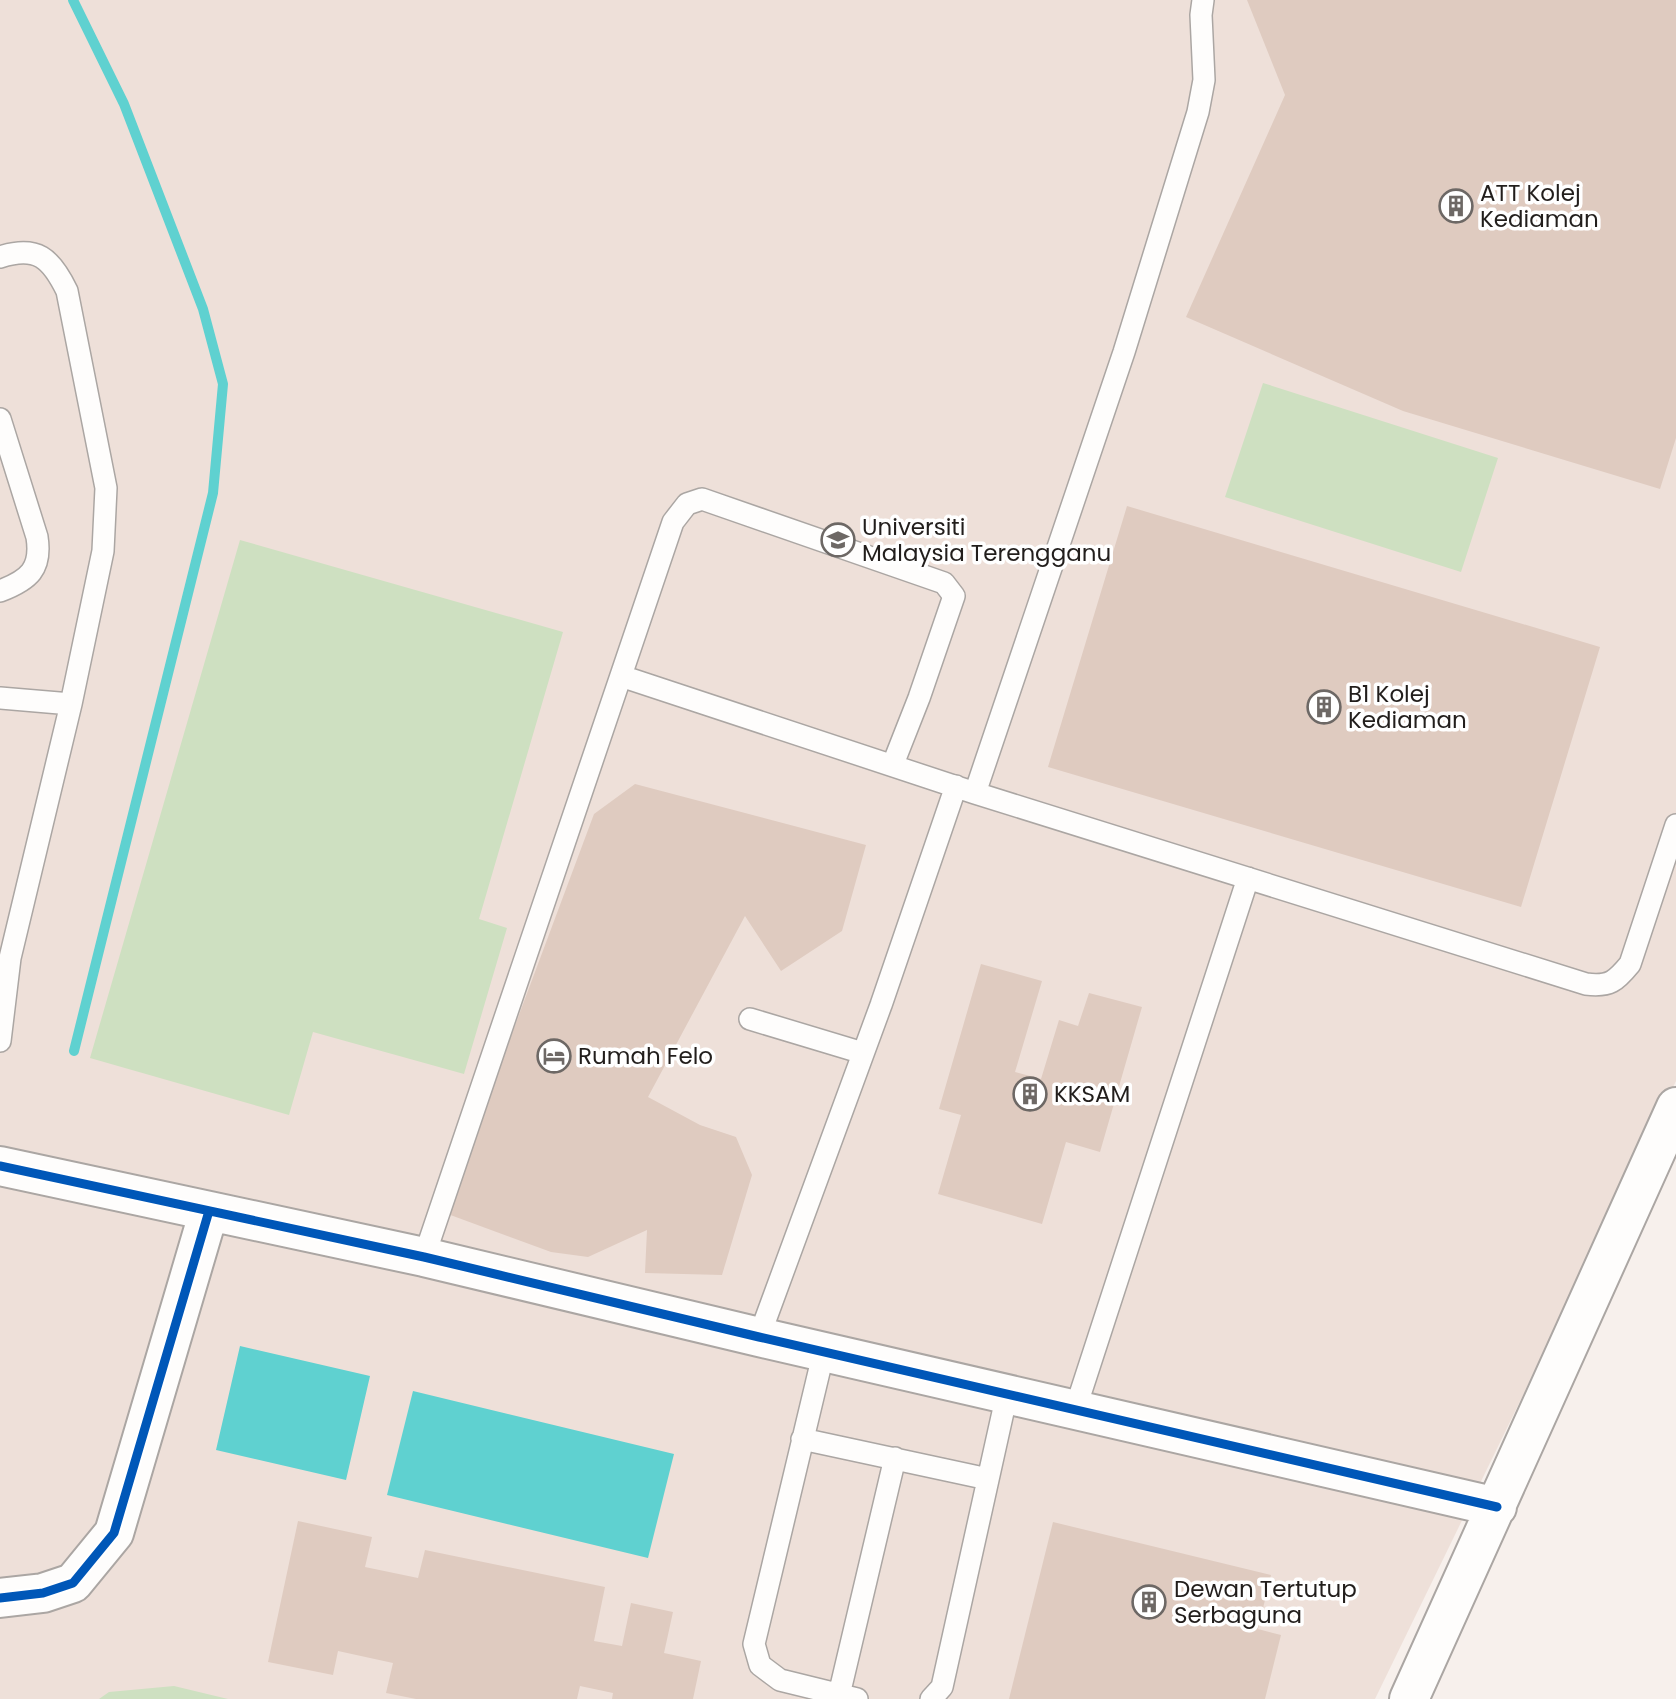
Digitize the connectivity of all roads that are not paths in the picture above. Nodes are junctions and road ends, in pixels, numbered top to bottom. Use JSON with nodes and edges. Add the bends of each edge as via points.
{"nodes":[{"id":1,"x":1203,"y":0,"type":"edge"},
{"id":2,"x":0,"y":257,"type":"edge"},
{"id":3,"x":0,"y":419,"type":"edge"},
{"id":4,"x":0,"y":591,"type":"edge"},
{"id":5,"x":621,"y":676,"type":"junction"},
{"id":6,"x":0,"y":698,"type":"edge"},
{"id":7,"x":71,"y":704,"type":"junction"},
{"id":8,"x":893,"y":764,"type":"junction"},
{"id":9,"x":966,"y":790,"type":"junction"},
{"id":10,"x":1676,"y":825,"type":"edge"},
{"id":11,"x":1248,"y":878,"type":"junction"},
{"id":12,"x":750,"y":1019,"type":"dead end"},
{"id":13,"x":0,"y":1041,"type":"edge"},
{"id":14,"x":863,"y":1053,"type":"junction"},
{"id":15,"x":1673,"y":1122,"type":"edge"},
{"id":16,"x":1,"y":1166,"type":"edge"},
{"id":17,"x":209,"y":1211,"type":"junction"},
{"id":18,"x":424,"y":1257,"type":"junction"},
{"id":19,"x":759,"y":1337,"type":"junction"},
{"id":20,"x":824,"y":1351,"type":"junction"},
{"id":21,"x":1007,"y":1394,"type":"junction"},
{"id":22,"x":1075,"y":1410,"type":"junction"},
{"id":23,"x":803,"y":1439,"type":"junction"},
{"id":24,"x":895,"y":1458,"type":"junction"},
{"id":25,"x":988,"y":1479,"type":"junction"},
{"id":26,"x":1497,"y":1507,"type":"junction"},
{"id":27,"x":0,"y":1598,"type":"edge"},
{"id":28,"x":848,"y":1697,"type":"edge"},
{"id":29,"x":930,"y":1699,"type":"edge"},
{"id":30,"x":1409,"y":1699,"type":"edge"}],
"edges":[{"from":1,"to":9,"type":"lane","via":[[1204,80],[1198,112],[1124,352]]},
{"from":2,"to":7,"type":"lane","via":[[19,251],[40,256],[56,268],[67,291],[106,488],[103,551]]},
{"from":3,"to":4,"type":"lane","via":[[40,554],[32,571]]},
{"from":5,"to":8,"type":"lane"},
{"from":5,"to":8,"type":"lane","via":[[673,522],[687,504],[702,499],[921,573],[944,583],[954,596]]},
{"from":5,"to":18,"type":"lane"},
{"from":6,"to":7,"type":"lane"},
{"from":7,"to":13,"type":"lane","via":[[10,958]]},
{"from":8,"to":9,"type":"lane"},
{"from":9,"to":11,"type":"lane"},
{"from":9,"to":14,"type":"lane"},
{"from":10,"to":11,"type":"lane","via":[[1630,964],[1618,979],[1603,986]]},
{"from":11,"to":22,"type":"lane"},
{"from":12,"to":14,"type":"lane"},
{"from":14,"to":19,"type":"lane"},
{"from":15,"to":26,"type":"street"},
{"from":16,"to":17,"type":"street"},
{"from":17,"to":18,"type":"street"},
{"from":17,"to":27,"type":"street","via":[[114,1533],[73,1583],[43,1593]]},
{"from":18,"to":19,"type":"street"},
{"from":19,"to":20,"type":"street"},
{"from":20,"to":21,"type":"street"},
{"from":20,"to":23,"type":"lane"},
{"from":21,"to":22,"type":"street"},
{"from":21,"to":25,"type":"lane"},
{"from":22,"to":26,"type":"street"},
{"from":23,"to":24,"type":"lane"},
{"from":23,"to":28,"type":"lane","via":[[754,1644],[760,1665],[780,1680]]},
{"from":24,"to":25,"type":"lane"},
{"from":24,"to":28,"type":"lane"},
{"from":25,"to":29,"type":"lane","via":[[942,1687]]},
{"from":26,"to":30,"type":"street"}]}
